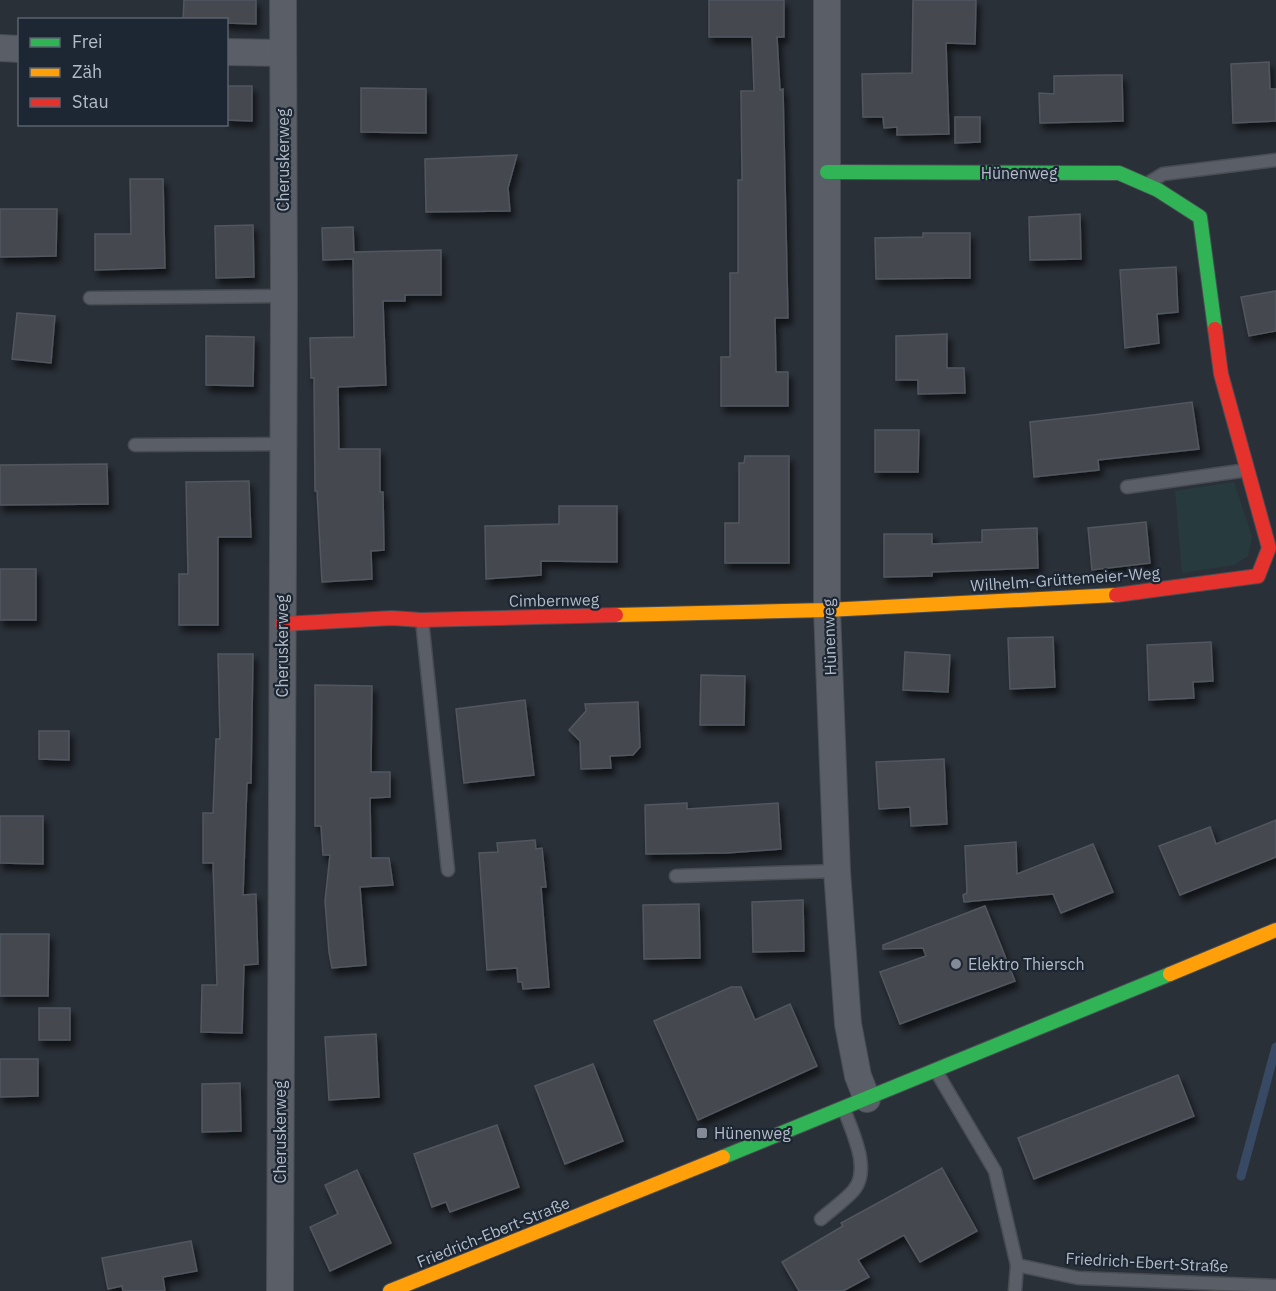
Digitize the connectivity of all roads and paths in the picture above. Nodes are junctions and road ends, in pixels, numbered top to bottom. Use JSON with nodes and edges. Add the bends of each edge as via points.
{"nodes":[{"id":1,"x":283,"y":0,"type":"edge"},
{"id":2,"x":827,"y":0,"type":"edge"},
{"id":3,"x":0,"y":48,"type":"edge"},
{"id":4,"x":18,"y":49,"type":"edge"},
{"id":5,"x":228,"y":52,"type":"edge"},
{"id":6,"x":283,"y":53,"type":"junction"},
{"id":7,"x":1276,"y":160,"type":"edge"},
{"id":8,"x":827,"y":172,"type":"junction"},
{"id":9,"x":1146,"y":185,"type":"junction"},
{"id":10,"x":1200,"y":216,"type":"joint"},
{"id":11,"x":284,"y":296,"type":"junction"},
{"id":12,"x":90,"y":298,"type":"dead end"},
{"id":13,"x":284,"y":444,"type":"junction"},
{"id":14,"x":135,"y":445,"type":"dead end"},
{"id":15,"x":1248,"y":470,"type":"junction"},
{"id":16,"x":1127,"y":487,"type":"dead end"},
{"id":17,"x":827,"y":610,"type":"junction"},
{"id":18,"x":422,"y":620,"type":"junction"},
{"id":19,"x":282,"y":624,"type":"junction"},
{"id":20,"x":448,"y":870,"type":"dead end"},
{"id":21,"x":837,"y":871,"type":"junction"},
{"id":22,"x":675,"y":876,"type":"dead end"},
{"id":23,"x":1276,"y":930,"type":"edge"},
{"id":24,"x":936,"y":1071,"type":"junction"},
{"id":25,"x":867,"y":1099,"type":"junction"},
{"id":26,"x":843,"y":1108,"type":"junction"},
{"id":27,"x":821,"y":1219,"type":"dead end"},
{"id":28,"x":1017,"y":1266,"type":"junction"},
{"id":29,"x":1276,"y":1286,"type":"edge"},
{"id":30,"x":280,"y":1291,"type":"edge"},
{"id":31,"x":390,"y":1291,"type":"edge"},
{"id":32,"x":1014,"y":1291,"type":"edge"}],
"edges":[{"from":1,"to":6,"type":"street","name":"Cheruskerweg"},
{"from":2,"to":8,"type":"street","name":"Hünenweg"},
{"from":3,"to":4,"type":"street"},
{"from":5,"to":6,"type":"street"},
{"from":6,"to":11,"type":"street","name":"Cheruskerweg"},
{"from":7,"to":9,"type":"lane","via":[[1163,174]]},
{"from":8,"to":9,"type":"street","name":"Hünenweg","via":[[1119,173]]},
{"from":8,"to":17,"type":"street","name":"Hünenweg"},
{"from":9,"to":10,"type":"street","name":"Hünenweg"},
{"from":10,"to":15,"type":"street","name":"Wilhelm-Grüttemeier-Weg","via":[[1221,374]]},
{"from":11,"to":12,"type":"lane"},
{"from":11,"to":13,"type":"street","name":"Cheruskerweg"},
{"from":13,"to":14,"type":"lane"},
{"from":13,"to":19,"type":"street","name":"Cheruskerweg"},
{"from":15,"to":16,"type":"lane"},
{"from":15,"to":17,"type":"street","name":"Wilhelm-Grüttemeier-Weg","via":[[1269,548],[1258,576],[1120,595]]},
{"from":17,"to":18,"type":"street","name":"Cimbernweg"},
{"from":17,"to":21,"type":"street","name":"Hünenweg"},
{"from":18,"to":19,"type":"street","name":"Cimbernweg"},
{"from":18,"to":20,"type":"lane"},
{"from":19,"to":30,"type":"street","name":"Cheruskerweg"},
{"from":21,"to":22,"type":"lane"},
{"from":21,"to":25,"type":"street","name":"Hünenweg","via":[[848,1024],[858,1076]]},
{"from":23,"to":24,"type":"street","name":"Friedrich-Ebert-Straße"},
{"from":24,"to":25,"type":"street","name":"Friedrich-Ebert-Straße"},
{"from":24,"to":28,"type":"lane","via":[[995,1171]]},
{"from":25,"to":26,"type":"street","name":"Friedrich-Ebert-Straße"},
{"from":26,"to":27,"type":"lane","via":[[862,1167],[855,1189]]},
{"from":26,"to":31,"type":"street","name":"Friedrich-Ebert-Straße"},
{"from":28,"to":29,"type":"lane","name":"Friedrich-Ebert-Straße","via":[[1078,1278]]},
{"from":28,"to":32,"type":"lane"}]}
